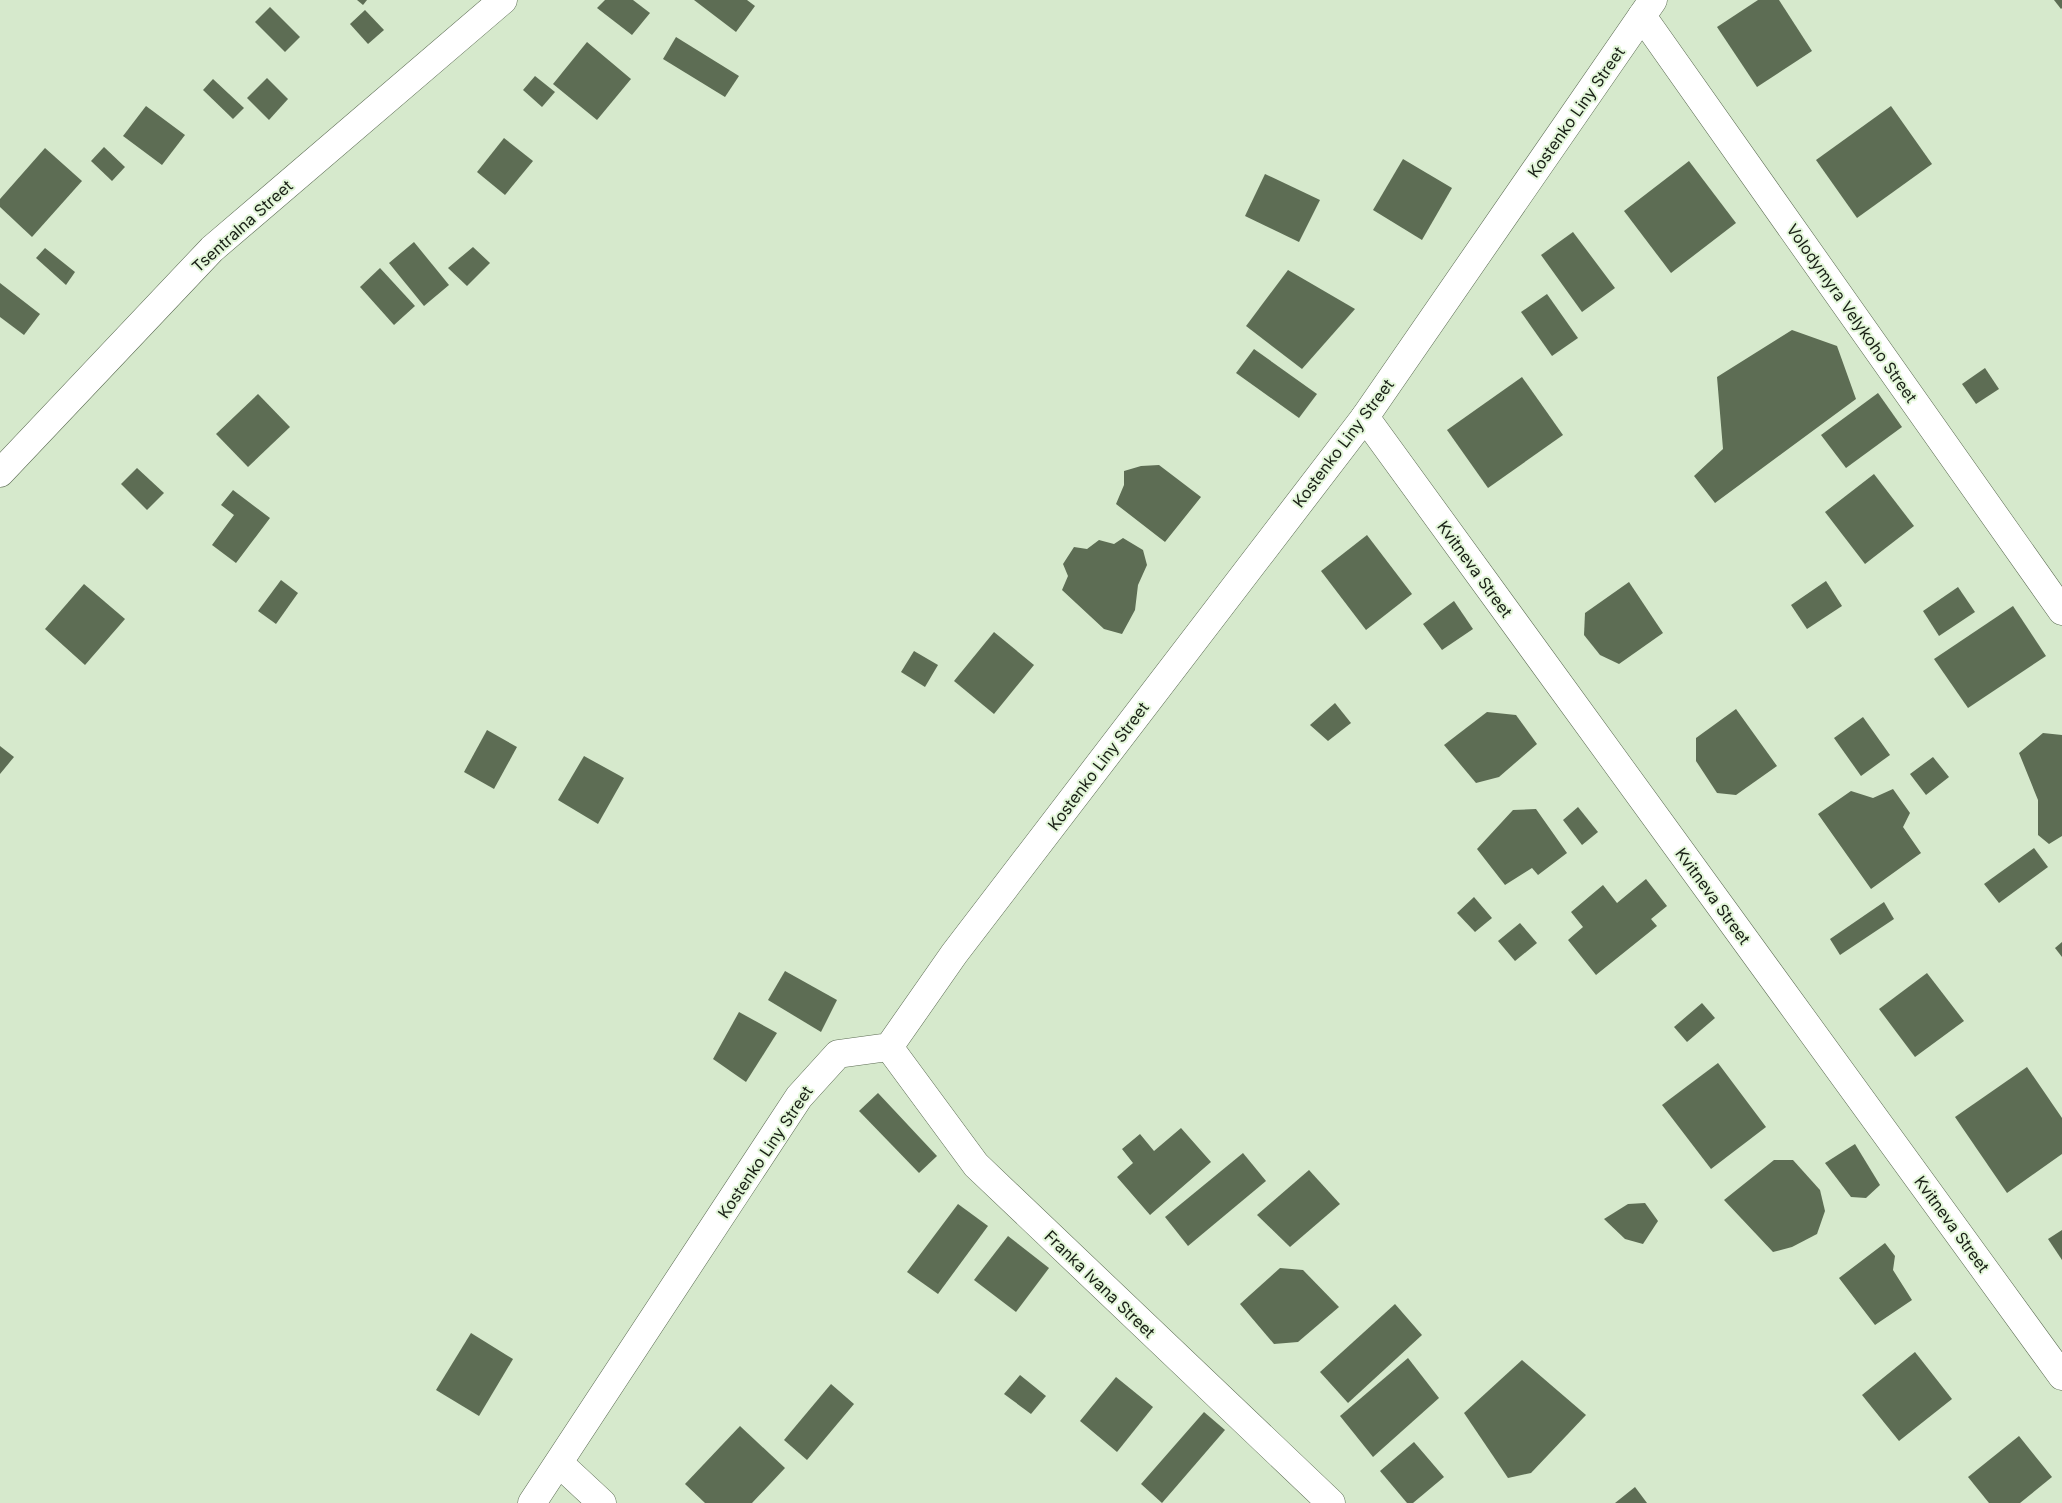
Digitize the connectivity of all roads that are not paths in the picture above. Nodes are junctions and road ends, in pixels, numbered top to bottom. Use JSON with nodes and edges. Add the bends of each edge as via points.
{"nodes":[{"id":1,"x":503,"y":0,"type":"edge"},
{"id":2,"x":1647,"y":8,"type":"edge"},
{"id":3,"x":1365,"y":417,"type":"junction"},
{"id":4,"x":0,"y":473,"type":"edge"},
{"id":5,"x":2062,"y":611,"type":"edge"},
{"id":6,"x":890,"y":1047,"type":"junction"},
{"id":7,"x":2062,"y":1376,"type":"edge"},
{"id":8,"x":559,"y":1463,"type":"junction"},
{"id":9,"x":532,"y":1503,"type":"edge"},
{"id":10,"x":602,"y":1503,"type":"edge"},
{"id":11,"x":1331,"y":1503,"type":"edge"}],
"edges":[{"from":1,"to":4,"type":"street","name":"Tsentralna Street","via":[[212,249]]},
{"from":2,"to":3,"type":"street","name":"Kostenko Liny Street"},
{"from":2,"to":5,"type":"street","name":"Volodymyra Velykoho Street"},
{"from":3,"to":6,"type":"street","name":"Kostenko Liny Street","via":[[954,954]]},
{"from":3,"to":7,"type":"street","name":"Kvitneva Street"},
{"from":6,"to":8,"type":"street","name":"Kostenko Liny Street","via":[[838,1054],[799,1097]]},
{"from":6,"to":11,"type":"street","name":"Franka Ivana Street","via":[[976,1165]]},
{"from":8,"to":9,"type":"street","name":"Kostenko Liny Street"},
{"from":8,"to":10,"type":"street"}]}
